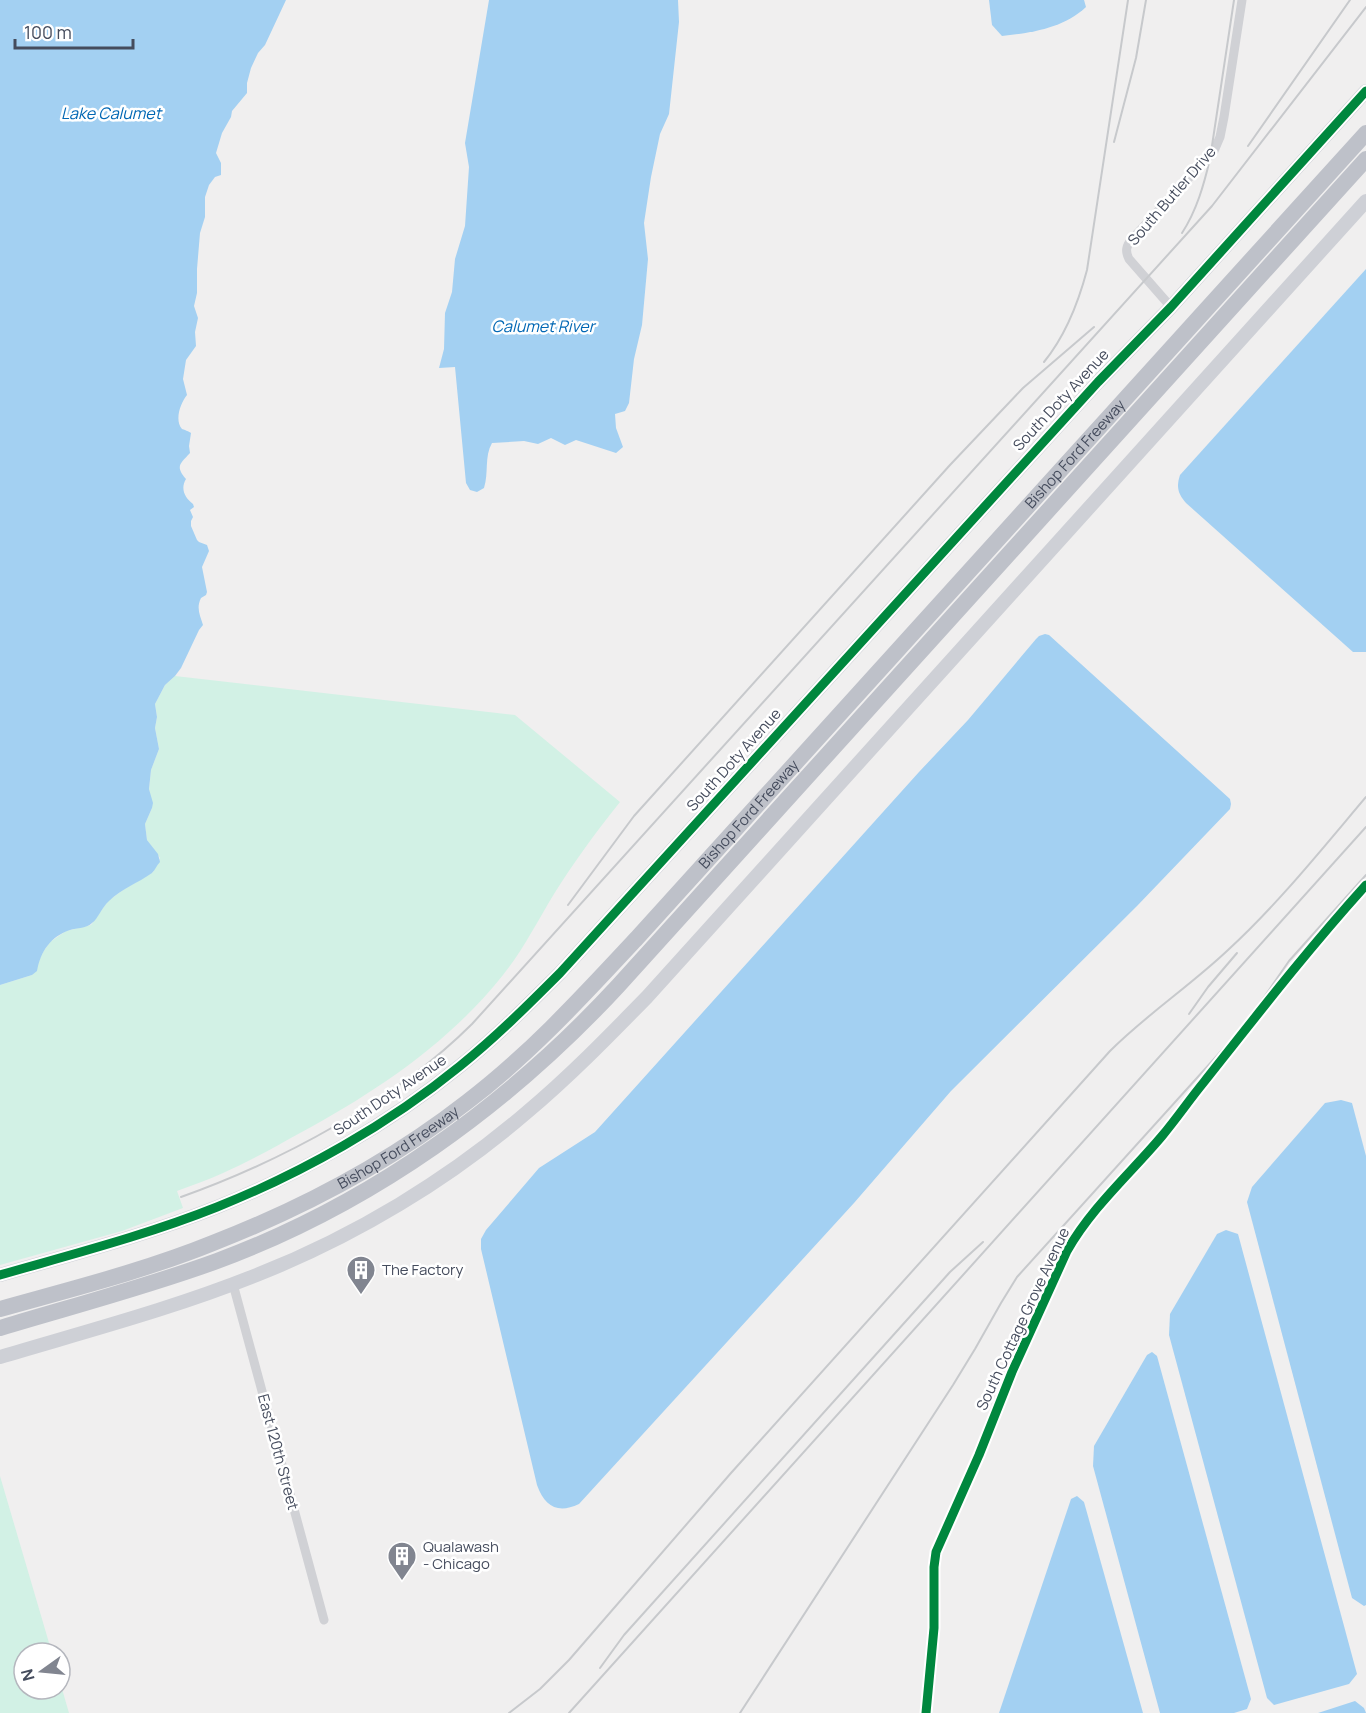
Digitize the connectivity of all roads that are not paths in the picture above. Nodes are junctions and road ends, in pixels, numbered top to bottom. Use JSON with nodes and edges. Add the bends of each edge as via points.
{"nodes":[{"id":1,"x":1242,"y":0,"type":"edge"},
{"id":2,"x":1366,"y":90,"type":"edge"},
{"id":3,"x":1366,"y":133,"type":"edge"},
{"id":4,"x":1366,"y":159,"type":"edge"},
{"id":5,"x":1366,"y":201,"type":"edge"},
{"id":6,"x":1171,"y":307,"type":"junction"},
{"id":7,"x":1366,"y":885,"type":"edge"},
{"id":8,"x":0,"y":1275,"type":"edge"},
{"id":9,"x":233,"y":1284,"type":"junction"},
{"id":10,"x":0,"y":1309,"type":"edge"},
{"id":11,"x":0,"y":1328,"type":"edge"},
{"id":12,"x":0,"y":1357,"type":"edge"},
{"id":13,"x":324,"y":1620,"type":"dead end"},
{"id":14,"x":926,"y":1713,"type":"edge"}],
"edges":[{"from":1,"to":6,"type":"street","name":"South Butler Drive","via":[[1224,117],[1214,151],[1126,249]]},
{"from":2,"to":6,"type":"street","name":"South Doty Avenue"},
{"from":3,"to":10,"type":"highway","name":"Bishop Ford Freeway","via":[[637,938],[561,1020],[509,1068],[389,1157],[276,1217],[156,1263]]},
{"from":4,"to":11,"type":"highway","name":"Bishop Ford Freeway","via":[[618,986],[519,1082],[436,1146],[309,1221],[173,1276]]},
{"from":5,"to":9,"type":"street","via":[[590,1056],[494,1139],[425,1187],[317,1249]]},
{"from":6,"to":8,"type":"street","name":"South Doty Avenue","via":[[1098,382],[560,973],[460,1066],[343,1145],[245,1195],[152,1230]]},
{"from":7,"to":14,"type":"street","name":"South Cottage Grove Avenue","via":[[1162,1135],[1091,1215],[1067,1251],[936,1552]]},
{"from":9,"to":12,"type":"street"},
{"from":9,"to":13,"type":"street","name":"East 120th Street"}]}
